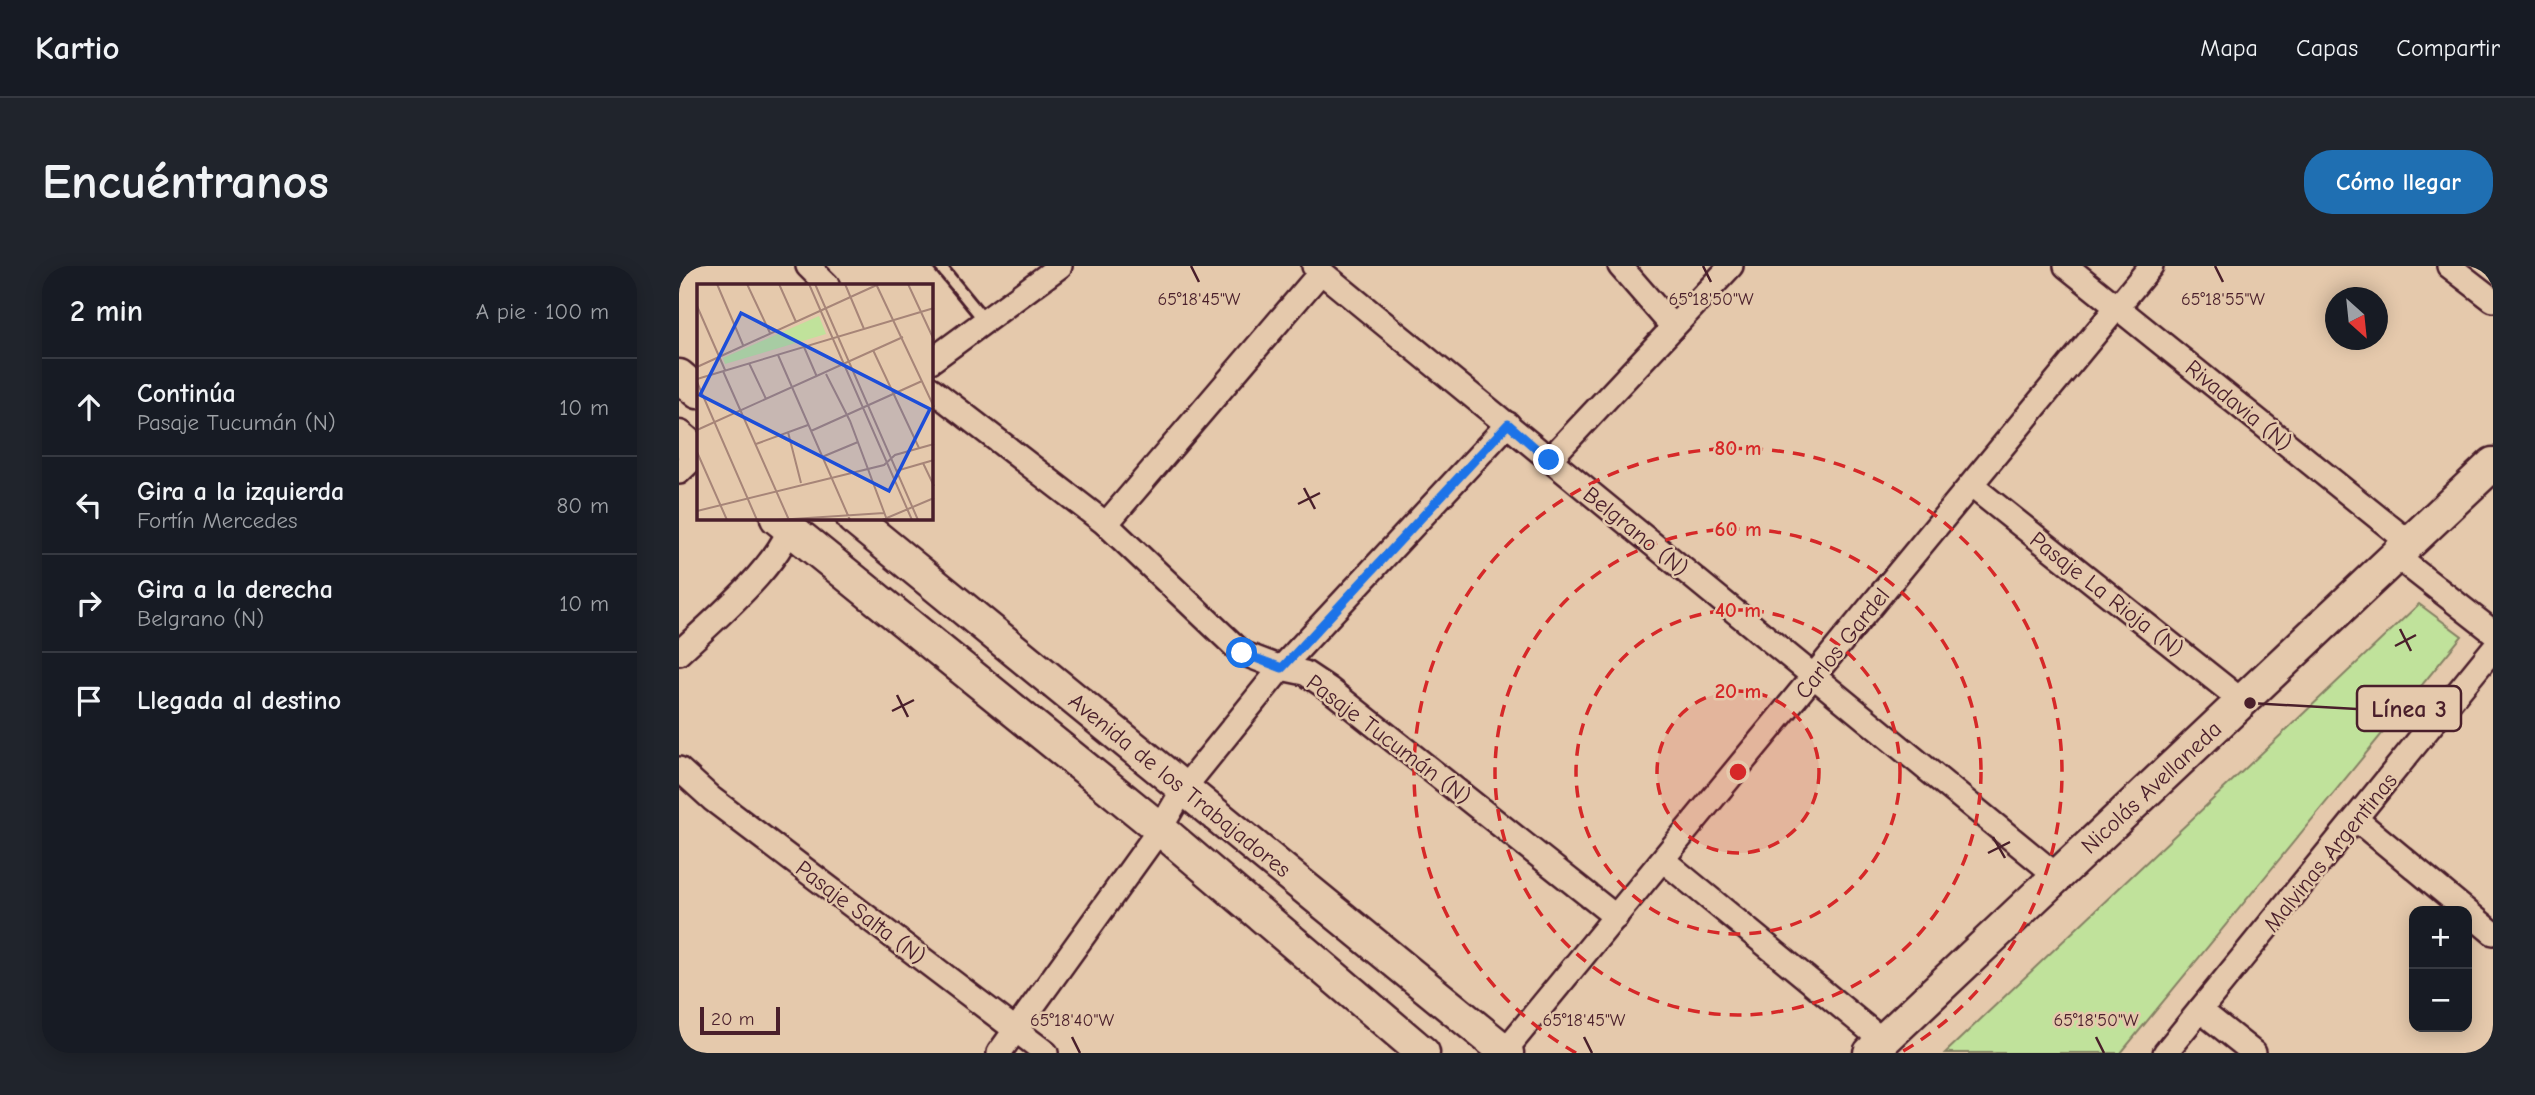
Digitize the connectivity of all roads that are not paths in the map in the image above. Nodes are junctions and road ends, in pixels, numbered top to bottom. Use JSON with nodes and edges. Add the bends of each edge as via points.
{"nodes":[{"id":1,"x":808,"y":266,"type":"edge"},
{"id":2,"x":940,"y":266,"type":"edge"},
{"id":3,"x":1060,"y":266,"type":"edge"},
{"id":4,"x":1620,"y":266,"type":"edge"},
{"id":5,"x":1731,"y":266,"type":"edge"},
{"id":6,"x":2066,"y":266,"type":"edge"},
{"id":7,"x":2151,"y":266,"type":"edge"},
{"id":8,"x":2449,"y":266,"type":"edge"},
{"id":9,"x":1318,"y":269,"type":"edge"},
{"id":10,"x":826,"y":284,"type":"edge"},
{"id":11,"x":2493,"y":300,"type":"edge"},
{"id":12,"x":2117,"y":307,"type":"junction"},
{"id":13,"x":985,"y":321,"type":"junction"},
{"id":14,"x":1673,"y":327,"type":"junction"},
{"id":15,"x":933,"y":360,"type":"edge"},
{"id":16,"x":679,"y":376,"type":"edge"},
{"id":17,"x":697,"y":391,"type":"edge"},
{"id":18,"x":933,"y":391,"type":"edge"},
{"id":19,"x":1508,"y":424,"type":"junction"},
{"id":20,"x":679,"y":437,"type":"edge"},
{"id":21,"x":697,"y":453,"type":"edge"},
{"id":22,"x":697,"y":455,"type":"edge"},
{"id":23,"x":1549,"y":460,"type":"junction"},
{"id":24,"x":2493,"y":464,"type":"edge"},
{"id":25,"x":679,"y":471,"type":"edge"},
{"id":26,"x":1972,"y":486,"type":"junction"},
{"id":27,"x":855,"y":520,"type":"edge"},
{"id":28,"x":787,"y":522,"type":"edge"},
{"id":29,"x":1106,"y":524,"type":"junction"},
{"id":30,"x":2403,"y":550,"type":"junction"},
{"id":31,"x":2493,"y":632,"type":"edge"},
{"id":32,"x":2493,"y":649,"type":"edge"},
{"id":33,"x":679,"y":653,"type":"edge"},
{"id":34,"x":1282,"y":668,"type":"junction"},
{"id":35,"x":1814,"y":677,"type":"junction"},
{"id":36,"x":2242,"y":701,"type":"junction"},
{"id":37,"x":679,"y":769,"type":"edge"},
{"id":38,"x":1185,"y":788,"type":"junction"},
{"id":39,"x":2357,"y":820,"type":"junction"},
{"id":40,"x":1160,"y":829,"type":"junction"},
{"id":41,"x":1663,"y":860,"type":"junction"},
{"id":42,"x":2057,"y":876,"type":"junction"},
{"id":43,"x":1616,"y":917,"type":"junction"},
{"id":44,"x":2493,"y":933,"type":"edge"},
{"id":45,"x":2200,"y":1010,"type":"junction"},
{"id":46,"x":1017,"y":1031,"type":"junction"},
{"id":47,"x":1877,"y":1047,"type":"edge"},
{"id":48,"x":1505,"y":1052,"type":"edge"},
{"id":49,"x":999,"y":1053,"type":"edge"},
{"id":50,"x":1046,"y":1053,"type":"edge"},
{"id":51,"x":1423,"y":1053,"type":"edge"},
{"id":52,"x":2165,"y":1053,"type":"edge"},
{"id":53,"x":2254,"y":1053,"type":"edge"}],
"edges":[{"from":1,"to":10,"type":"street"},
{"from":2,"to":13,"type":"lane"},
{"from":3,"to":13,"type":"street"},
{"from":4,"to":14,"type":"street"},
{"from":5,"to":14,"type":"street"},
{"from":6,"to":12,"type":"street","name":"Rivadavia (N)"},
{"from":7,"to":12,"type":"street","name":"Carlos Gardel"},
{"from":8,"to":11,"type":"street"},
{"from":9,"to":19,"type":"street","name":"Belgrano (N)"},
{"from":9,"to":29,"type":"street"},
{"from":12,"to":26,"type":"street","name":"Carlos Gardel"},
{"from":12,"to":30,"type":"street","name":"Rivadavia (N)"},
{"from":13,"to":15,"type":"street"},
{"from":14,"to":23,"type":"street"},
{"from":16,"to":17,"type":"street"},
{"from":18,"to":29,"type":"street","name":"Pasaje Tucumán (N)"},
{"from":19,"to":23,"type":"street","name":"Belgrano (N)"},
{"from":19,"to":34,"type":"street"},
{"from":20,"to":21,"type":"street"},
{"from":22,"to":25,"type":"street"},
{"from":23,"to":35,"type":"street","name":"Belgrano (N)"},
{"from":24,"to":30,"type":"street","name":"Nicolás Avellaneda"},
{"from":26,"to":35,"type":"street","name":"Carlos Gardel"},
{"from":26,"to":36,"type":"street","name":"Pasaje La Rioja (N)"},
{"from":27,"to":38,"type":"street","name":"Avenida de los Trabajadores"},
{"from":28,"to":33,"type":"street","via":[[768,565]]},
{"from":28,"to":40,"type":"street","name":"Avenida de los Trabajadores"},
{"from":29,"to":34,"type":"street","name":"Pasaje Tucumán (N)","via":[[1242,653]]},
{"from":30,"to":31,"type":"street","name":"Rivadavia (N)"},
{"from":30,"to":36,"type":"street","name":"Nicolás Avellaneda"},
{"from":32,"to":39,"type":"street","name":"Malvinas Argentinas"},
{"from":34,"to":38,"type":"street"},
{"from":34,"to":43,"type":"street","name":"Pasaje Tucumán (N)","via":[[1305,673],[1329,689]]},
{"from":35,"to":41,"type":"street","name":"Carlos Gardel"},
{"from":35,"to":42,"type":"street","name":"Belgrano (N)"},
{"from":36,"to":42,"type":"street","name":"Nicolás Avellaneda"},
{"from":37,"to":46,"type":"street","name":"Pasaje Salta (N)"},
{"from":38,"to":40,"type":"street"},
{"from":38,"to":48,"type":"street","name":"Avenida de los Trabajadores"},
{"from":39,"to":44,"type":"street"},
{"from":39,"to":45,"type":"street","name":"Malvinas Argentinas"},
{"from":40,"to":46,"type":"street"},
{"from":40,"to":51,"type":"street","name":"Avenida de los Trabajadores"},
{"from":41,"to":43,"type":"street","name":"Carlos Gardel"},
{"from":41,"to":47,"type":"street"},
{"from":42,"to":47,"type":"street","name":"Nicolás Avellaneda"},
{"from":43,"to":48,"type":"street","name":"Carlos Gardel"},
{"from":45,"to":52,"type":"street","name":"Malvinas Argentinas"},
{"from":45,"to":53,"type":"street"},
{"from":46,"to":49,"type":"street"},
{"from":46,"to":50,"type":"street","name":"Pasaje Salta (N)"}]}
